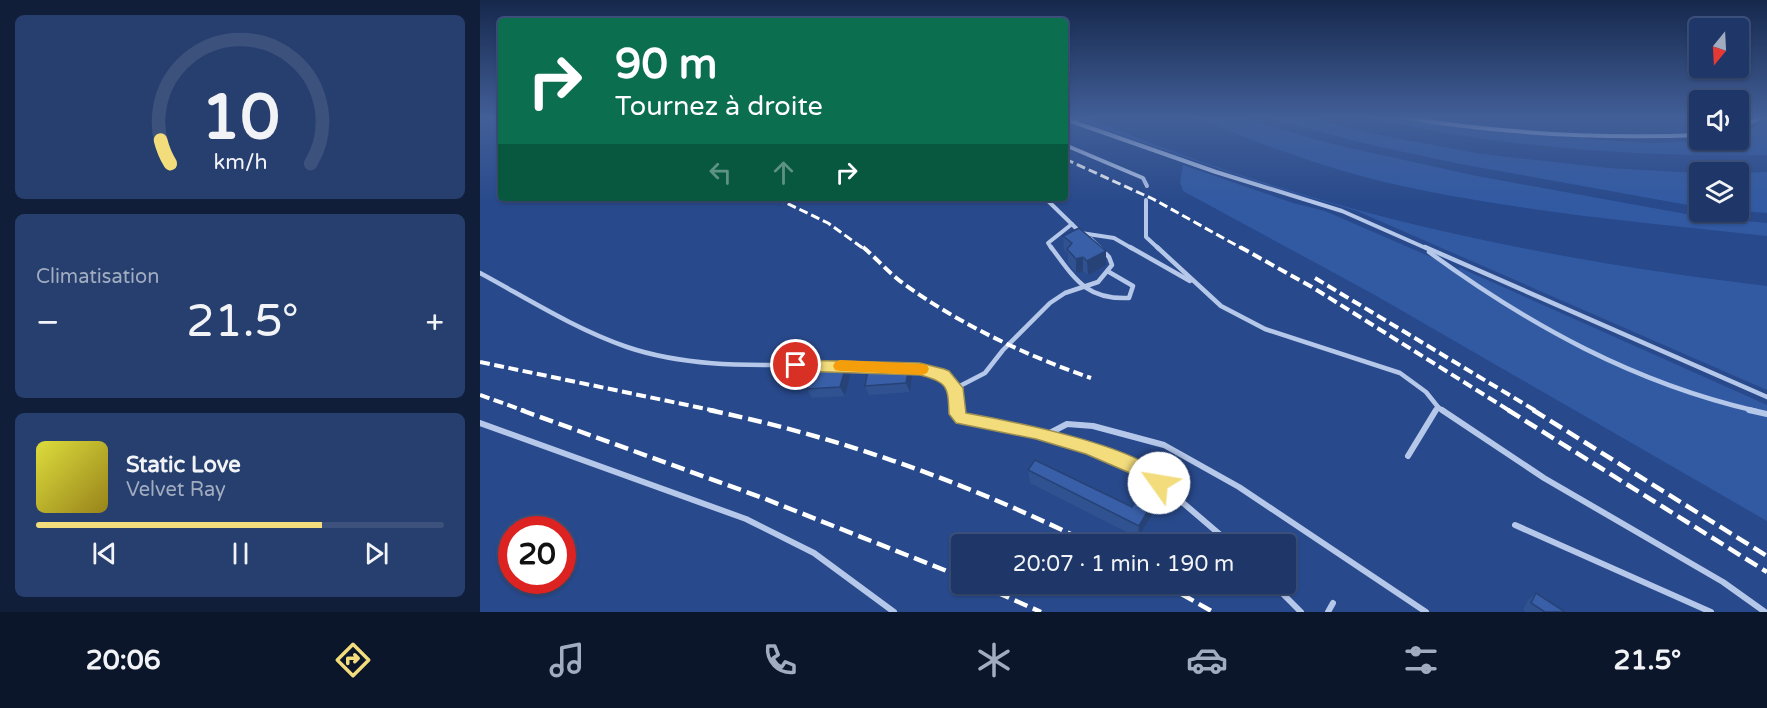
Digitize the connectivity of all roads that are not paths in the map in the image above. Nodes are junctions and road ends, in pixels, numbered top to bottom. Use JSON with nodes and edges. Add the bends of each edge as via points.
{"nodes":[{"id":1,"x":1068,"y":146,"type":"edge"},
{"id":2,"x":1140,"y":146,"type":"edge"},
{"id":3,"x":1147,"y":186,"type":"dead end"},
{"id":4,"x":1146,"y":200,"type":"dead end"},
{"id":5,"x":1048,"y":201,"type":"edge"},
{"id":6,"x":1072,"y":224,"type":"junction"},
{"id":7,"x":1081,"y":233,"type":"junction"},
{"id":8,"x":1422,"y":247,"type":"junction"},
{"id":9,"x":1109,"y":272,"type":"junction"},
{"id":10,"x":480,"y":273,"type":"edge"},
{"id":11,"x":1196,"y":284,"type":"junction"},
{"id":12,"x":1084,"y":287,"type":"junction"},
{"id":13,"x":956,"y":388,"type":"junction"},
{"id":14,"x":1767,"y":397,"type":"edge"},
{"id":15,"x":1438,"y":407,"type":"junction"},
{"id":16,"x":1767,"y":414,"type":"edge"},
{"id":17,"x":480,"y":423,"type":"edge"},
{"id":18,"x":1046,"y":435,"type":"junction"},
{"id":19,"x":1408,"y":456,"type":"dead end"},
{"id":20,"x":1515,"y":525,"type":"dead end"},
{"id":21,"x":1220,"y":534,"type":"edge"},
{"id":22,"x":1283,"y":594,"type":"edge"},
{"id":23,"x":1333,"y":603,"type":"dead end"},
{"id":24,"x":894,"y":612,"type":"edge"},
{"id":25,"x":1300,"y":612,"type":"edge"},
{"id":26,"x":1328,"y":612,"type":"edge"},
{"id":27,"x":1426,"y":612,"type":"edge"},
{"id":28,"x":1711,"y":612,"type":"edge"},
{"id":29,"x":1765,"y":612,"type":"edge"}],
"edges":[{"from":1,"to":3,"type":"lane","via":[[1143,178]]},
{"from":2,"to":8,"type":"lane","via":[[1342,211]]},
{"from":4,"to":11,"type":"lane","via":[[1146,237]]},
{"from":5,"to":6,"type":"lane"},
{"from":6,"to":7,"type":"lane"},
{"from":6,"to":12,"type":"lane","via":[[1048,243]]},
{"from":7,"to":9,"type":"lane","via":[[1109,257]]},
{"from":7,"to":11,"type":"lane","via":[[1114,238]]},
{"from":8,"to":14,"type":"lane"},
{"from":8,"to":16,"type":"lane","via":[[1502,306],[1591,355],[1659,384]]},
{"from":9,"to":12,"type":"lane"},
{"from":9,"to":12,"type":"lane","via":[[1133,286],[1130,298],[1112,300],[1093,295]]},
{"from":10,"to":13,"type":"lane","via":[[601,337],[679,360],[727,366],[920,369],[944,375]]},
{"from":11,"to":15,"type":"lane","via":[[1221,306],[1265,329],[1401,373]]},
{"from":12,"to":13,"type":"lane","via":[[1050,303],[985,373]]},
{"from":13,"to":18,"type":"lane","via":[[956,414],[962,419]]},
{"from":15,"to":19,"type":"lane"},
{"from":15,"to":29,"type":"lane","via":[[1544,478],[1723,582]]},
{"from":17,"to":24,"type":"lane","via":[[746,519],[814,553]]},
{"from":18,"to":21,"type":"lane","via":[[1143,471]]},
{"from":18,"to":27,"type":"lane","via":[[1067,424],[1093,426],[1164,445],[1239,487]]},
{"from":20,"to":28,"type":"lane"},
{"from":22,"to":25,"type":"lane"},
{"from":23,"to":26,"type":"lane"}]}
